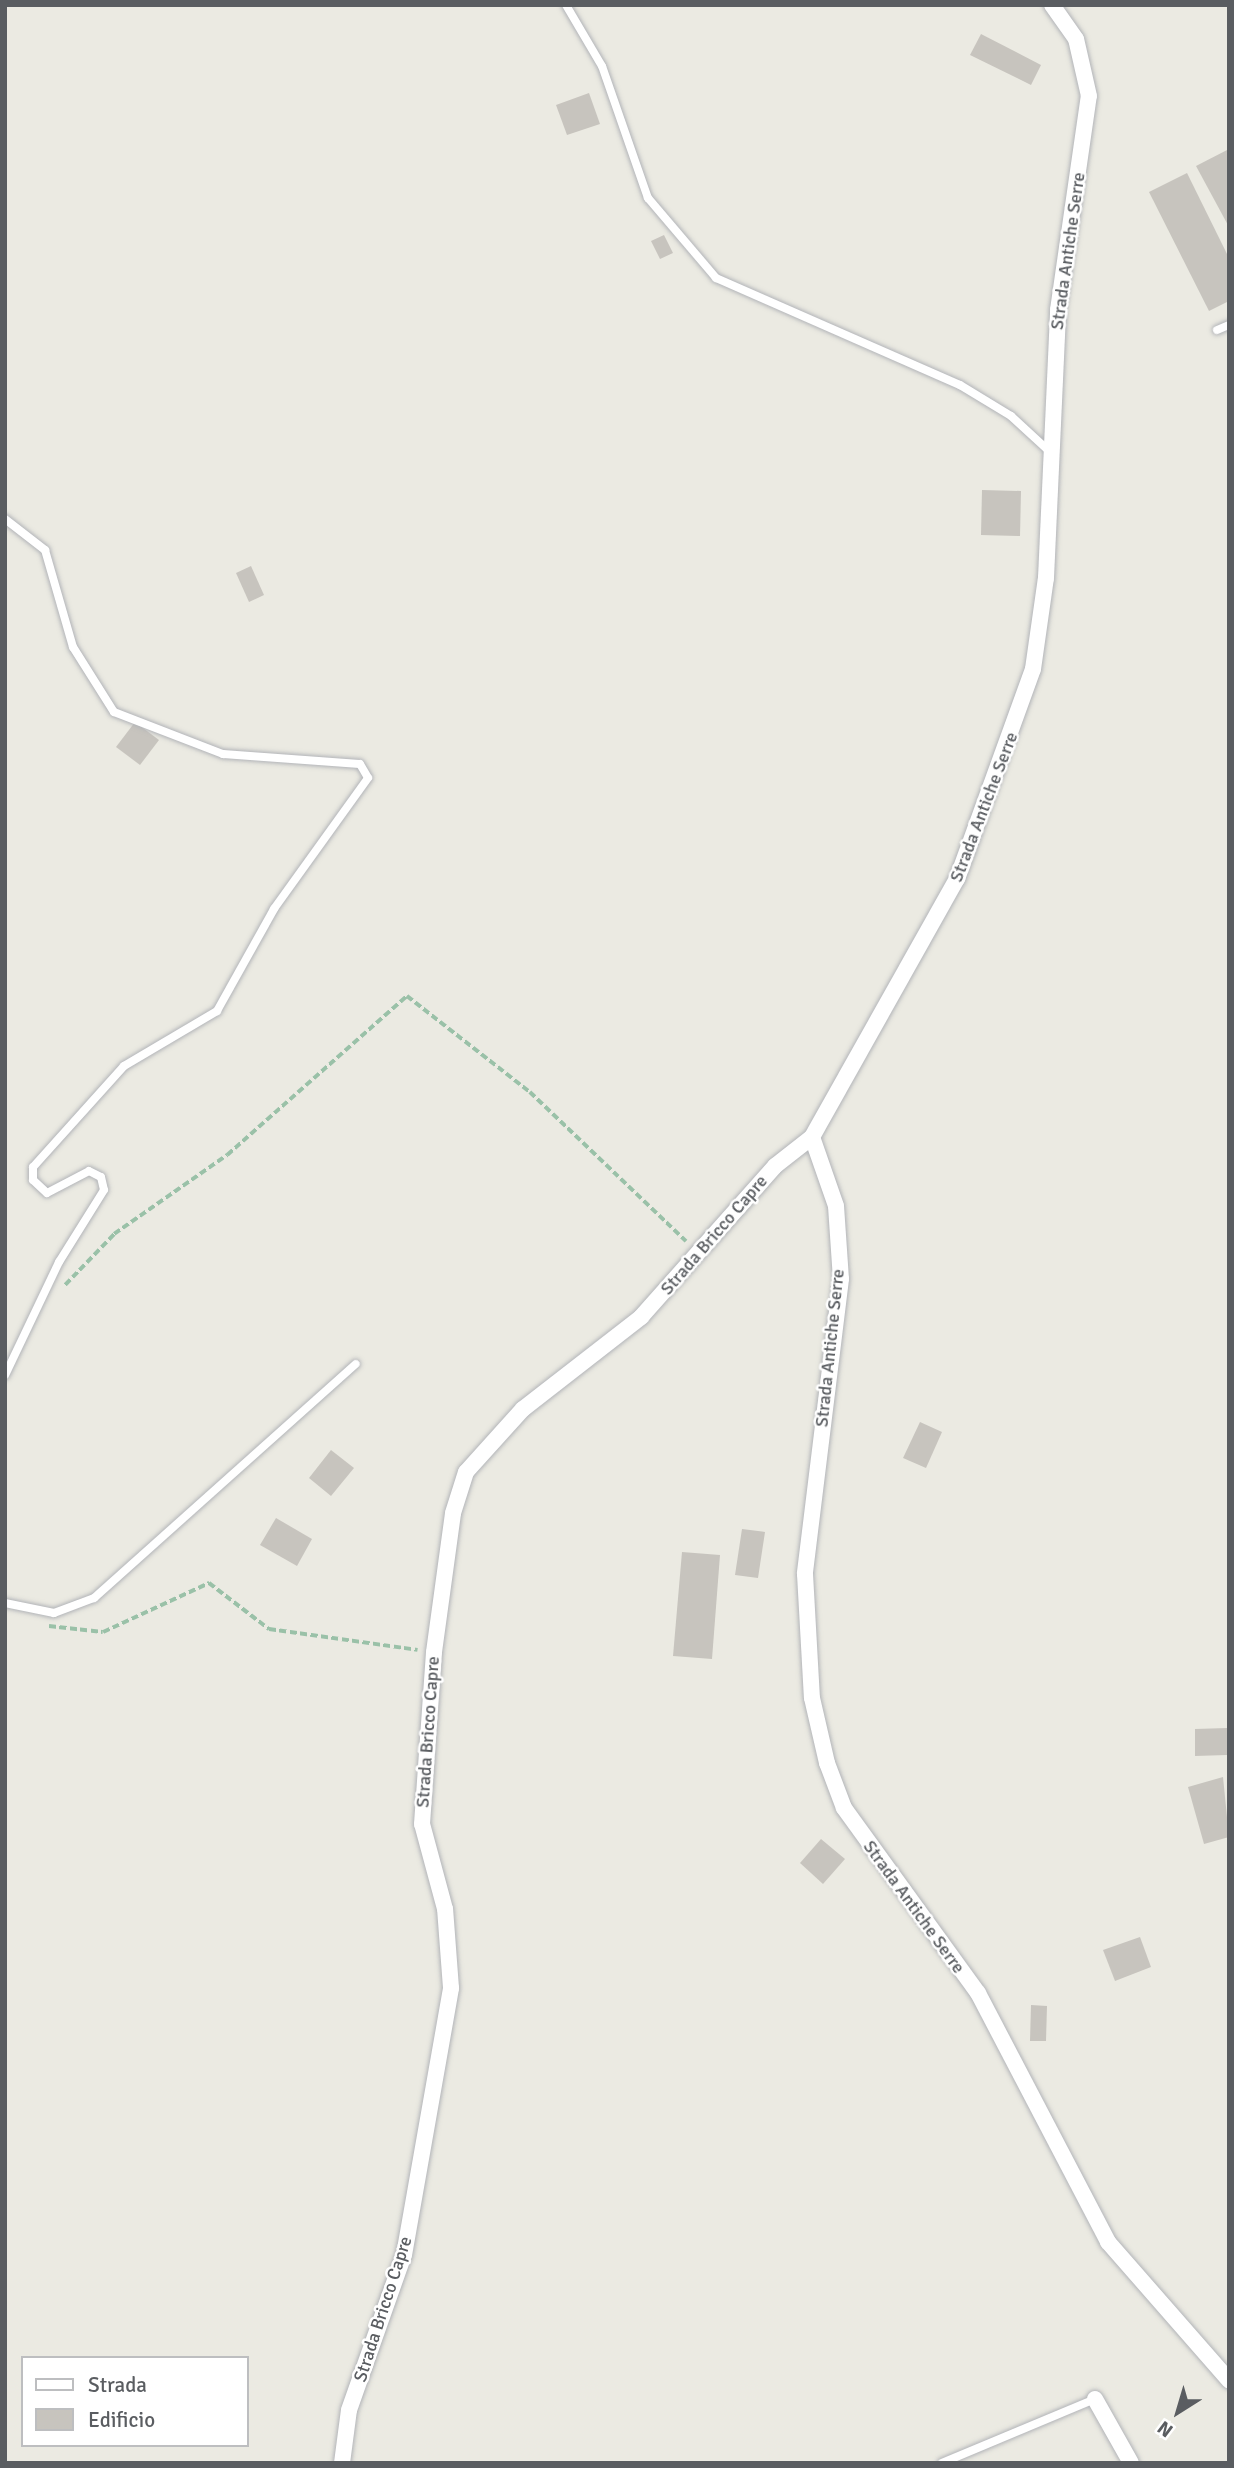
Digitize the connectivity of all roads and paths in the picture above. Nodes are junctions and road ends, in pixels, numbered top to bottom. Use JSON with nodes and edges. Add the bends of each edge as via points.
{"nodes":[{"id":1,"x":566,"y":5,"type":"edge"},
{"id":2,"x":1052,"y":5,"type":"edge"},
{"id":3,"x":1229,"y":325,"type":"edge"},
{"id":4,"x":1217,"y":330,"type":"dead end"},
{"id":5,"x":1048,"y":450,"type":"junction"},
{"id":6,"x":5,"y":519,"type":"edge"},
{"id":7,"x":812,"y":1137,"type":"junction"},
{"id":8,"x":697,"y":1252,"type":"junction"},
{"id":9,"x":41,"y":1304,"type":"junction"},
{"id":10,"x":356,"y":1364,"type":"dead end"},
{"id":11,"x":5,"y":1375,"type":"edge"},
{"id":12,"x":5,"y":1603,"type":"edge"},
{"id":13,"x":45,"y":1624,"type":"dead end"},
{"id":14,"x":434,"y":1652,"type":"junction"},
{"id":15,"x":1229,"y":2380,"type":"edge"},
{"id":16,"x":1095,"y":2399,"type":"joint"},
{"id":17,"x":342,"y":2463,"type":"edge"},
{"id":18,"x":943,"y":2463,"type":"edge"},
{"id":19,"x":1131,"y":2463,"type":"edge"}],
"edges":[{"from":1,"to":5,"type":"lane","via":[[602,66],[648,198],[716,278],[960,385],[1011,416]]},
{"from":2,"to":5,"type":"street","name":"Strada Antiche Serre","via":[[1076,39],[1088,96],[1058,310]]},
{"from":3,"to":4,"type":"lane"},
{"from":5,"to":7,"type":"street","name":"Strada Antiche Serre","via":[[1041,630],[1016,724],[957,879]]},
{"from":6,"to":9,"type":"lane","via":[[45,550],[73,647],[114,712],[223,754],[360,764],[368,778],[274,909],[217,1011],[124,1066],[33,1167],[33,1180],[47,1193],[89,1171],[104,1185]]},
{"from":7,"to":8,"type":"street","name":"Strada Bricco Capre","via":[[775,1166]]},
{"from":7,"to":15,"type":"street","name":"Strada Antiche Serre","via":[[836,1206],[841,1279],[806,1574],[812,1698],[827,1763],[844,1808],[978,1993],[1108,2242]]},
{"from":8,"to":9,"type":"path","via":[[540,1100],[407,996],[184,1190],[114,1234]]},
{"from":8,"to":14,"type":"street","name":"Strada Bricco Capre","via":[[641,1317],[523,1409],[466,1472],[453,1513]]},
{"from":9,"to":11,"type":"lane"},
{"from":10,"to":12,"type":"lane","via":[[94,1598],[54,1613]]},
{"from":13,"to":14,"type":"path","via":[[103,1632],[209,1583],[269,1629]]},
{"from":14,"to":17,"type":"street","name":"Strada Bricco Capre","via":[[422,1824],[444,1909],[451,1988],[404,2255],[349,2410]]},
{"from":16,"to":18,"type":"lane"},
{"from":16,"to":19,"type":"street"}]}
